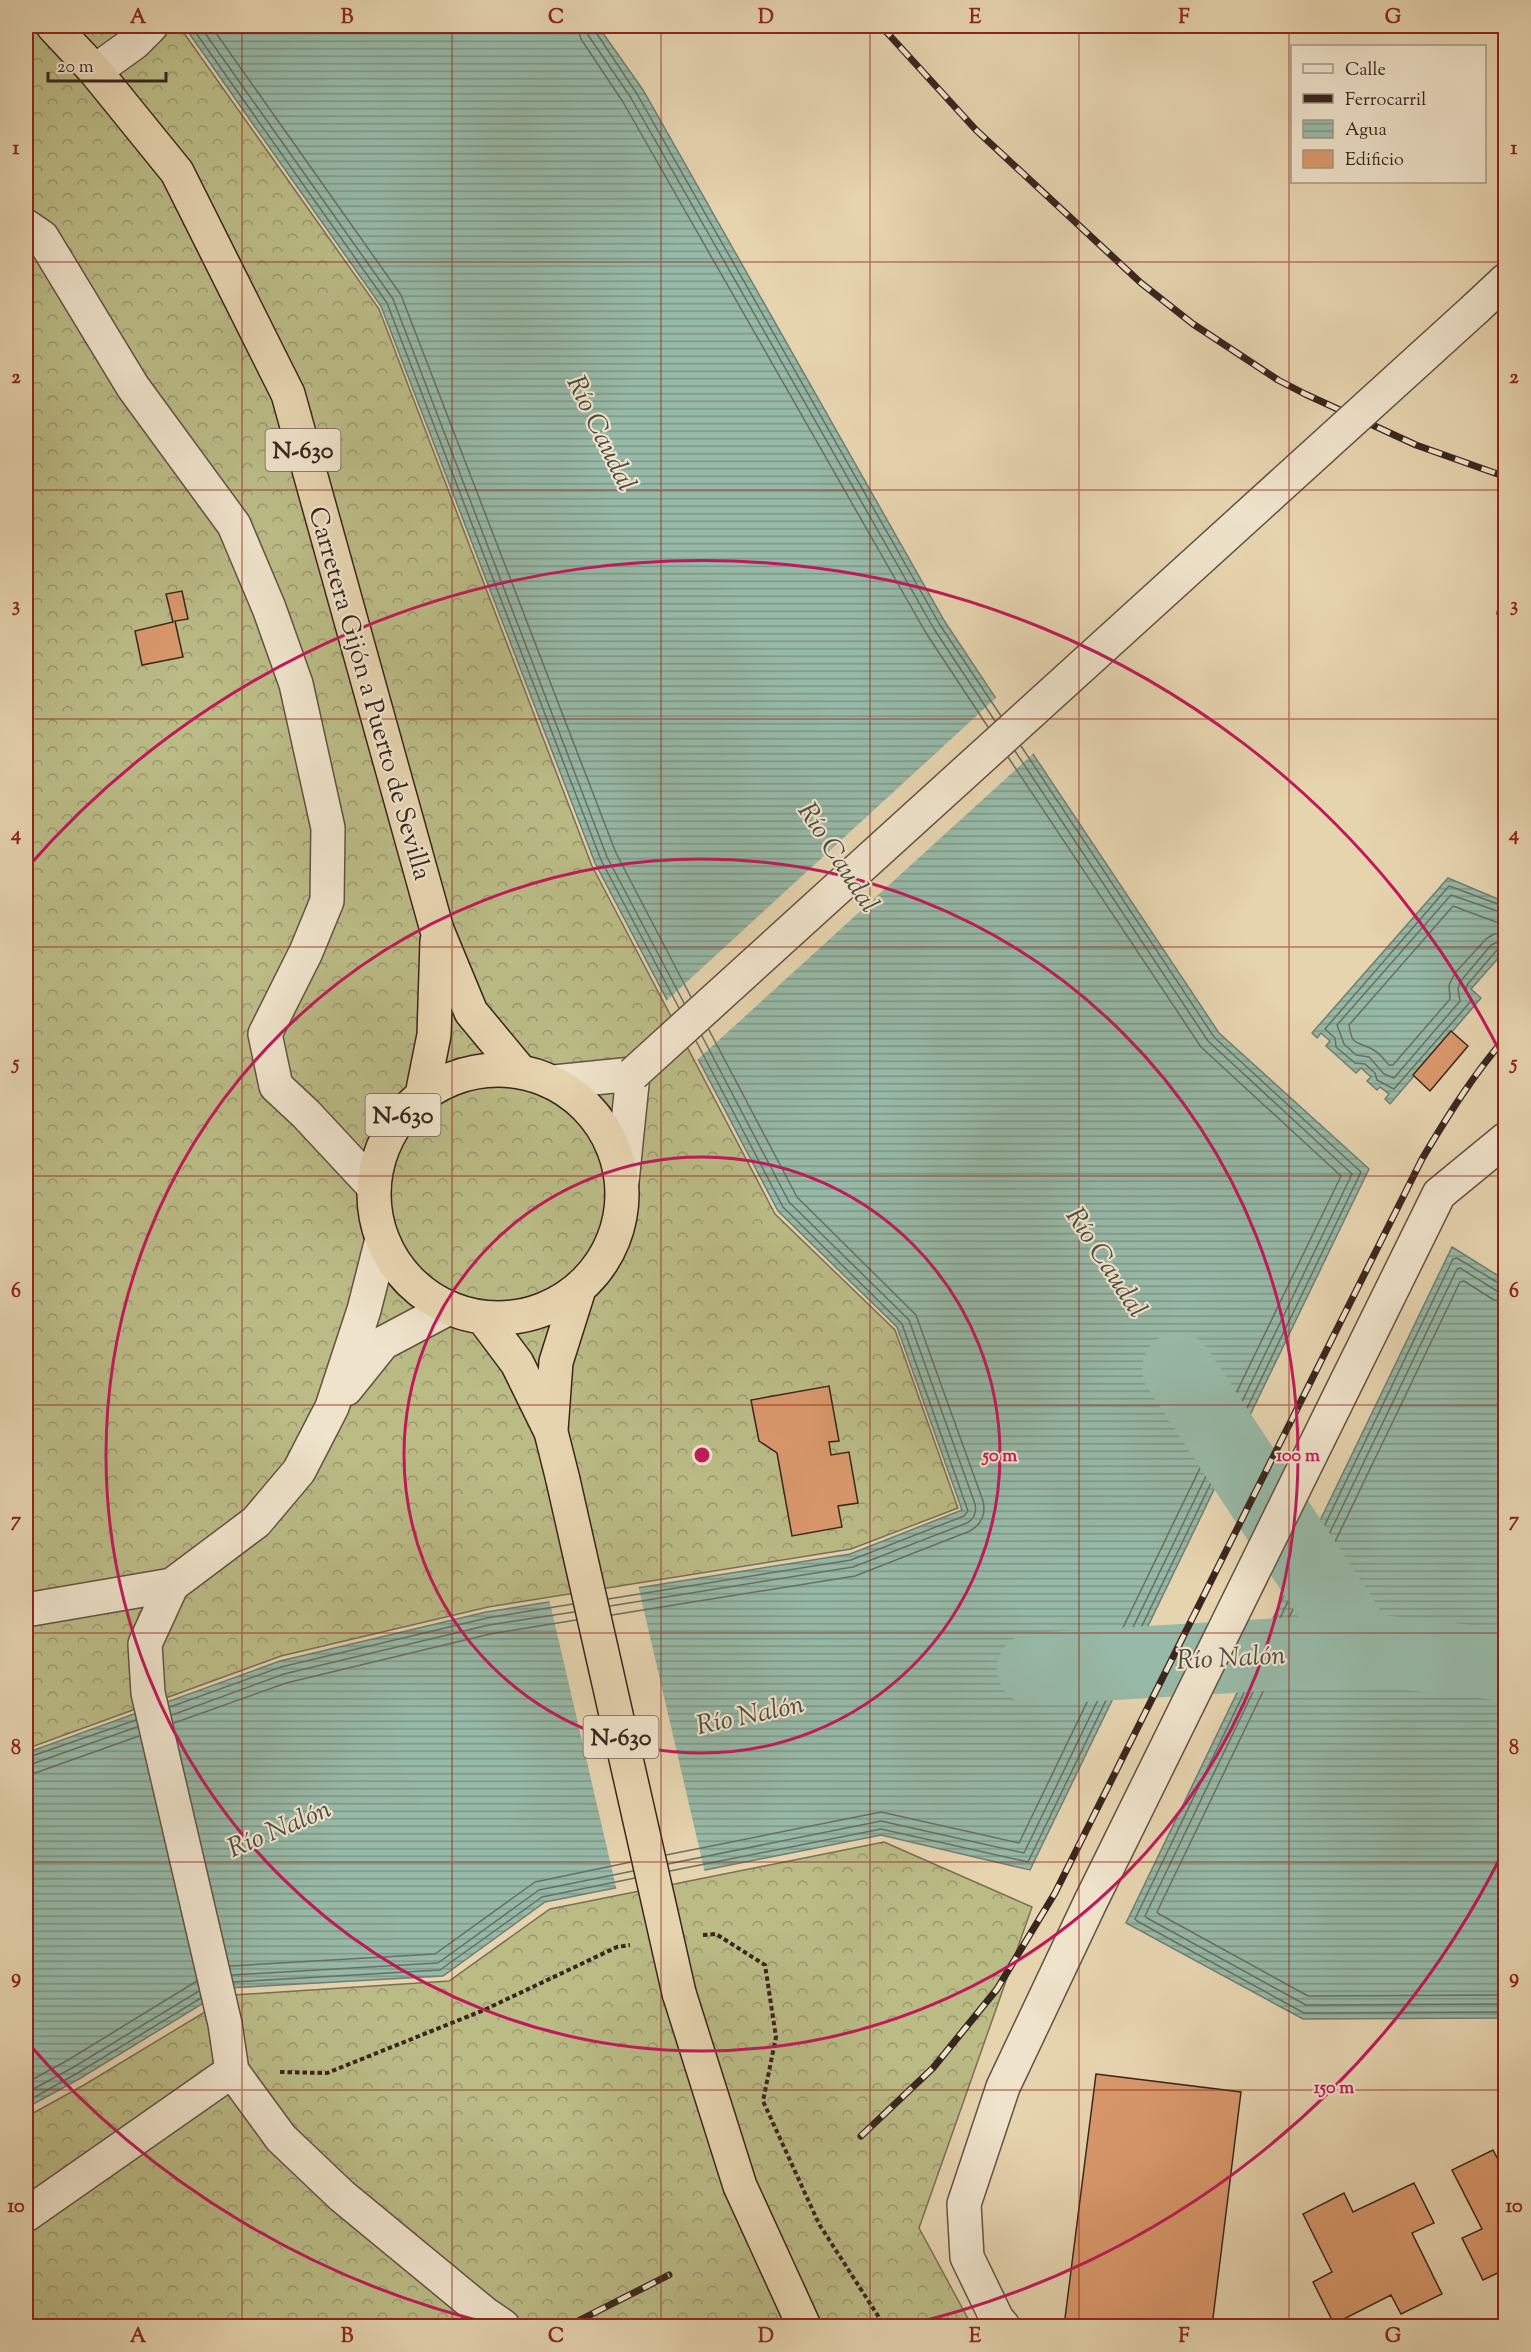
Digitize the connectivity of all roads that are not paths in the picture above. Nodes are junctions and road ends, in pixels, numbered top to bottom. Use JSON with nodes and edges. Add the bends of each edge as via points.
{"nodes":[{"id":1,"x":53,"y":26,"type":"edge"},
{"id":2,"x":151,"y":26,"type":"edge"},
{"id":3,"x":94,"y":71,"type":"junction"},
{"id":4,"x":26,"y":226,"type":"edge"},
{"id":5,"x":1506,"y":280,"type":"edge"},
{"id":6,"x":437,"y":930,"type":"junction"},
{"id":7,"x":520,"y":1071,"type":"junction"},
{"id":8,"x":633,"y":1074,"type":"junction"},
{"id":9,"x":554,"y":1082,"type":"junction"},
{"id":10,"x":422,"y":1095,"type":"junction"},
{"id":11,"x":1506,"y":1139,"type":"edge"},
{"id":12,"x":622,"y":1182,"type":"junction"},
{"id":13,"x":374,"y":1187,"type":"junction"},
{"id":14,"x":382,"y":1239,"type":"junction"},
{"id":15,"x":579,"y":1289,"type":"junction"},
{"id":16,"x":449,"y":1308,"type":"junction"},
{"id":17,"x":484,"y":1319,"type":"junction"},
{"id":18,"x":332,"y":1407,"type":"junction"},
{"id":19,"x":551,"y":1431,"type":"junction"},
{"id":20,"x":172,"y":1585,"type":"junction"},
{"id":21,"x":26,"y":1610,"type":"edge"},
{"id":22,"x":232,"y":2071,"type":"junction"},
{"id":23,"x":26,"y":2215,"type":"edge"},
{"id":24,"x":494,"y":2320,"type":"edge"},
{"id":25,"x":804,"y":2326,"type":"edge"},
{"id":26,"x":1003,"y":2326,"type":"edge"}],
"edges":[{"from":1,"to":3,"type":"highway","name":"Carretera Gijón a Puerto de Sevilla","number":"N-630"},
{"from":2,"to":3,"type":"street"},
{"from":3,"to":6,"type":"highway","name":"Carretera Gijón a Puerto de Sevilla","number":"N-630","via":[[177,172],[288,394]]},
{"from":4,"to":13,"type":"street","via":[[42,237],[133,387],[234,525],[269,608],[296,684],[327,828],[327,901],[265,1034],[276,1086]]},
{"from":5,"to":8,"type":"street","bridge":true},
{"from":6,"to":7,"type":"highway","name":"Carretera Gijón a Puerto de Sevilla","number":"N-630","via":[[471,1012]]},
{"from":6,"to":10,"type":"highway","name":"Carretera Gijón a Puerto de Sevilla","number":"N-630","via":[[434,1035]]},
{"from":7,"to":9,"type":"highway","number":"N-630"},
{"from":7,"to":10,"type":"highway","number":"N-630","via":[[486,1070],[452,1078]]},
{"from":8,"to":9,"type":"street"},
{"from":8,"to":12,"type":"street"},
{"from":9,"to":12,"type":"highway","number":"N-630","via":[[580,1100],[601,1123],[615,1151]]},
{"from":10,"to":13,"type":"highway","number":"N-630","via":[[398,1121],[381,1153]]},
{"from":11,"to":26,"type":"street","via":[[1439,1194],[1003,2087],[964,2204],[967,2257]]},
{"from":12,"to":15,"type":"highway","number":"N-630","via":[[619,1222],[604,1259]]},
{"from":13,"to":14,"type":"highway","number":"N-630"},
{"from":14,"to":16,"type":"highway","number":"N-630","via":[[398,1268],[421,1292]]},
{"from":14,"to":18,"type":"street","via":[[364,1310]]},
{"from":15,"to":17,"type":"highway","number":"N-630","via":[[543,1310]]},
{"from":15,"to":19,"type":"highway","number":"N-630","via":[[556,1362]]},
{"from":16,"to":17,"type":"highway","number":"N-630"},
{"from":16,"to":18,"type":"street","via":[[383,1343]]},
{"from":17,"to":19,"type":"highway","number":"N-630","via":[[517,1363]]},
{"from":18,"to":20,"type":"street","via":[[299,1471],[256,1522]]},
{"from":19,"to":25,"type":"highway","number":"N-630","bridge":true,"via":[[679,1993],[740,2186]]},
{"from":20,"to":21,"type":"street"},
{"from":20,"to":22,"type":"street","via":[[145,1644],[148,1693],[225,2024]]},
{"from":22,"to":23,"type":"street"},
{"from":22,"to":24,"type":"street","via":[[281,2138],[342,2196]]}]}
